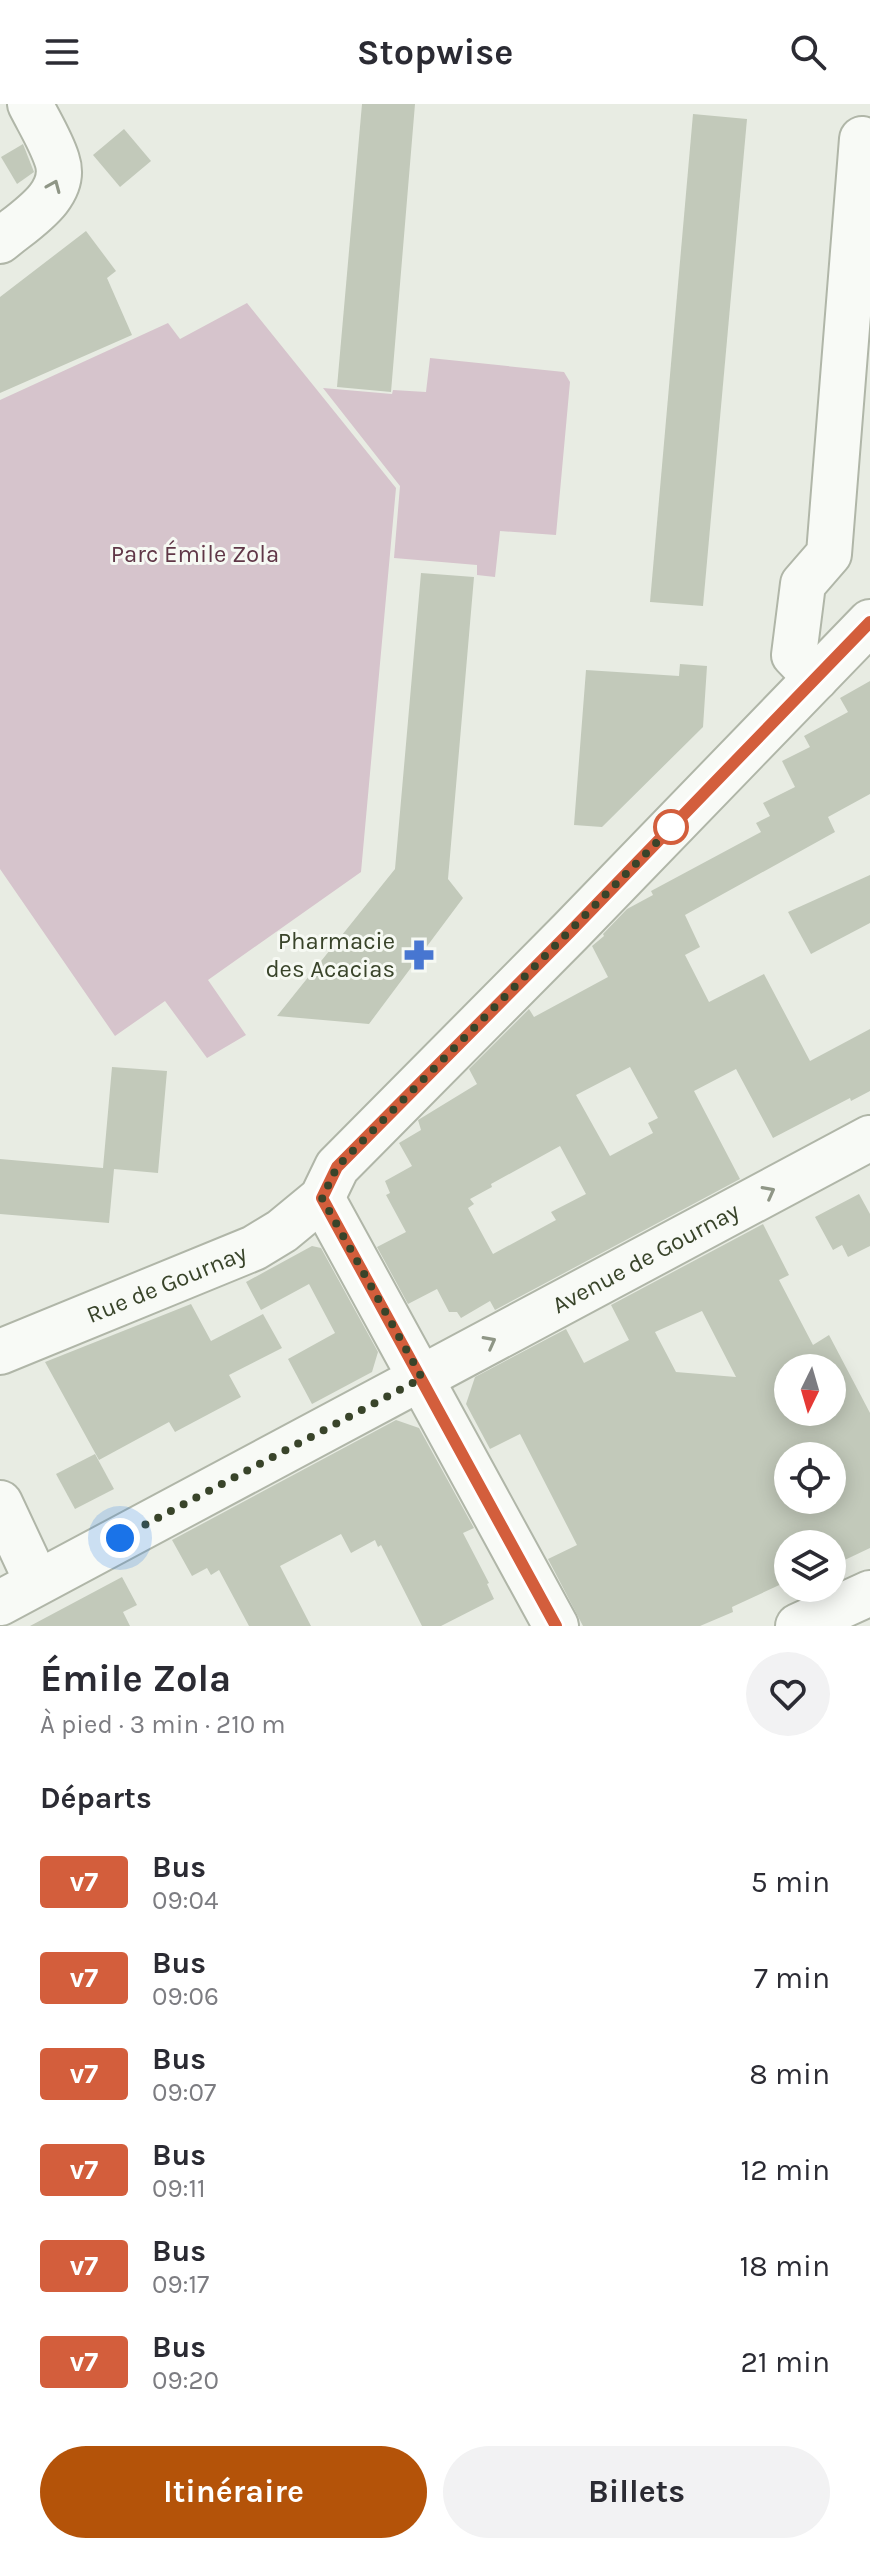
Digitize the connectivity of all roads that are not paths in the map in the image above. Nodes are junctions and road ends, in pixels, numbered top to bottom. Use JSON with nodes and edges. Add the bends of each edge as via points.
{"nodes":[{"id":1,"x":30,"y":104,"type":"edge"},
{"id":2,"x":862,"y":139,"type":"dead end"},
{"id":3,"x":0,"y":241,"type":"edge"},
{"id":4,"x":870,"y":622,"type":"edge"},
{"id":5,"x":816,"y":678,"type":"junction"},
{"id":6,"x":870,"y":1138,"type":"edge"},
{"id":7,"x":322,"y":1198,"type":"junction"},
{"id":8,"x":0,"y":1352,"type":"edge"},
{"id":9,"x":422,"y":1378,"type":"junction"},
{"id":10,"x":0,"y":1503,"type":"edge"},
{"id":11,"x":37,"y":1582,"type":"junction"},
{"id":12,"x":870,"y":1593,"type":"edge"},
{"id":13,"x":0,"y":1603,"type":"edge"},
{"id":14,"x":556,"y":1626,"type":"edge"},
{"id":15,"x":798,"y":1626,"type":"edge"}],
"edges":[{"from":3,"to":1,"type":"street","one_way":true,"via":[[48,200],[60,174]]},
{"from":2,"to":5,"type":"street","via":[[829,554],[803,584],[794,655]]},
{"from":4,"to":5,"type":"street"},
{"from":5,"to":7,"type":"street","via":[[337,1167]]},
{"from":9,"to":6,"type":"street","name":"Avenue de Gournay","one_way":true},
{"from":7,"to":8,"type":"street","name":"Rue de Gournay","via":[[254,1248]]},
{"from":7,"to":9,"type":"street"},
{"from":9,"to":11,"type":"street","name":"Avenue de Gournay"},
{"from":9,"to":14,"type":"street"},
{"from":10,"to":11,"type":"street"},
{"from":11,"to":13,"type":"street","name":"Avenue de Gournay"},
{"from":12,"to":15,"type":"street"}]}
